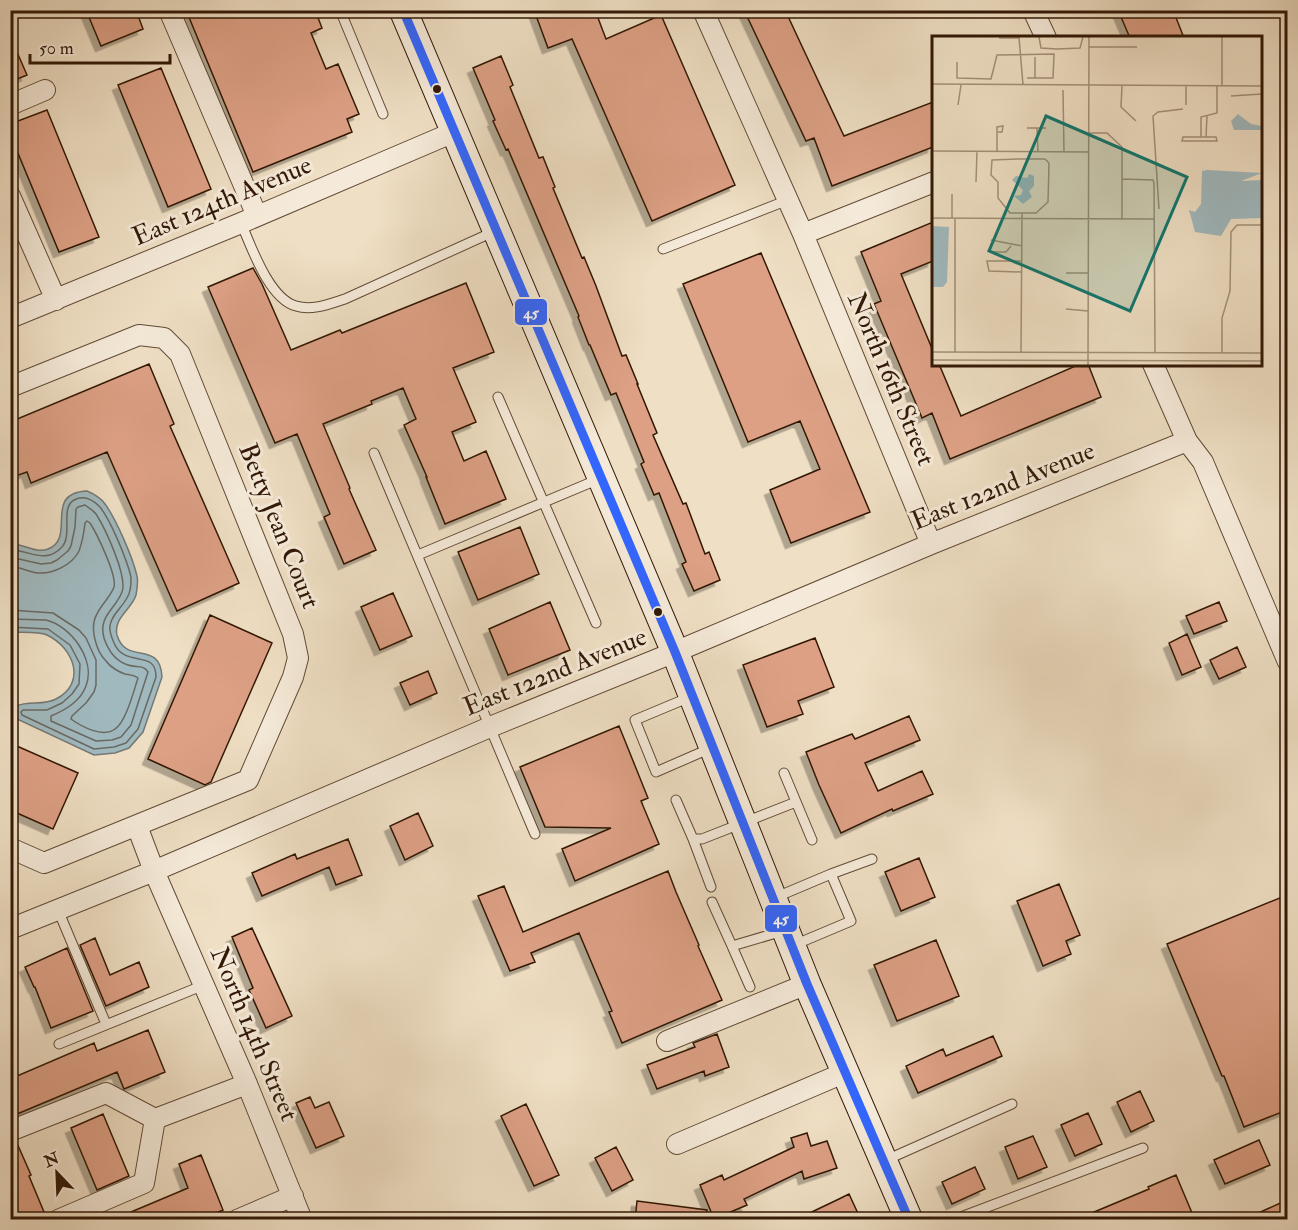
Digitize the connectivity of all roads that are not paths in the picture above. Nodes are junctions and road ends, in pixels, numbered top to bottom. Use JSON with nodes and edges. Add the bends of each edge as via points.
{"nodes":[{"id":1,"x":169,"y":10,"type":"edge"},
{"id":2,"x":340,"y":10,"type":"edge"},
{"id":3,"x":403,"y":10,"type":"edge"},
{"id":4,"x":703,"y":10,"type":"edge"},
{"id":5,"x":1033,"y":10,"type":"edge"},
{"id":6,"x":1045,"y":36,"type":"edge"},
{"id":7,"x":45,"y":90,"type":"dead end"},
{"id":8,"x":10,"y":105,"type":"edge"},
{"id":9,"x":383,"y":114,"type":"dead end"},
{"id":10,"x":454,"y":132,"type":"junction"},
{"id":11,"x":932,"y":182,"type":"edge"},
{"id":12,"x":10,"y":196,"type":"edge"},
{"id":13,"x":788,"y":200,"type":"junction"},
{"id":14,"x":249,"y":220,"type":"junction"},
{"id":15,"x":496,"y":230,"type":"junction"},
{"id":16,"x":803,"y":234,"type":"junction"},
{"id":17,"x":663,"y":249,"type":"dead end"},
{"id":18,"x":56,"y":300,"type":"junction"},
{"id":19,"x":10,"y":318,"type":"edge"},
{"id":20,"x":1154,"y":366,"type":"edge"},
{"id":21,"x":10,"y":387,"type":"edge"},
{"id":22,"x":498,"y":397,"type":"dead end"},
{"id":23,"x":1187,"y":441,"type":"junction"},
{"id":24,"x":374,"y":453,"type":"dead end"},
{"id":25,"x":601,"y":478,"type":"junction"},
{"id":26,"x":544,"y":502,"type":"junction"},
{"id":27,"x":931,"y":544,"type":"junction"},
{"id":28,"x":418,"y":555,"type":"junction"},
{"id":29,"x":596,"y":623,"type":"dead end"},
{"id":30,"x":675,"y":652,"type":"junction"},
{"id":31,"x":1287,"y":662,"type":"edge"},
{"id":32,"x":693,"y":696,"type":"junction"},
{"id":33,"x":490,"y":727,"type":"junction"},
{"id":34,"x":713,"y":748,"type":"junction"},
{"id":35,"x":784,"y":773,"type":"dead end"},
{"id":36,"x":676,"y":800,"type":"dead end"},
{"id":37,"x":796,"y":802,"type":"junction"},
{"id":38,"x":742,"y":823,"type":"junction"},
{"id":39,"x":137,"y":826,"type":"junction"},
{"id":40,"x":535,"y":834,"type":"dead end"},
{"id":41,"x":693,"y":838,"type":"junction"},
{"id":42,"x":812,"y":840,"type":"dead end"},
{"id":43,"x":10,"y":848,"type":"edge"},
{"id":44,"x":872,"y":859,"type":"dead end"},
{"id":45,"x":154,"y":871,"type":"junction"},
{"id":46,"x":831,"y":874,"type":"junction"},
{"id":47,"x":711,"y":887,"type":"dead end"},
{"id":48,"x":773,"y":899,"type":"junction"},
{"id":49,"x":712,"y":902,"type":"dead end"},
{"id":50,"x":58,"y":910,"type":"junction"},
{"id":51,"x":10,"y":929,"type":"edge"},
{"id":52,"x":789,"y":938,"type":"junction"},
{"id":53,"x":732,"y":946,"type":"junction"},
{"id":54,"x":807,"y":984,"type":"junction"},
{"id":55,"x":204,"y":985,"type":"junction"},
{"id":56,"x":750,"y":987,"type":"dead end"},
{"id":57,"x":106,"y":1024,"type":"junction"},
{"id":58,"x":667,"y":1041,"type":"dead end"},
{"id":59,"x":58,"y":1044,"type":"dead end"},
{"id":60,"x":846,"y":1072,"type":"junction"},
{"id":61,"x":247,"y":1084,"type":"junction"},
{"id":62,"x":1012,"y":1104,"type":"dead end"},
{"id":63,"x":155,"y":1119,"type":"junction"},
{"id":64,"x":10,"y":1131,"type":"edge"},
{"id":65,"x":677,"y":1144,"type":"dead end"},
{"id":66,"x":1143,"y":1148,"type":"dead end"},
{"id":67,"x":884,"y":1161,"type":"junction"},
{"id":68,"x":293,"y":1196,"type":"junction"},
{"id":69,"x":58,"y":1220,"type":"edge"},
{"id":70,"x":237,"y":1220,"type":"edge"},
{"id":71,"x":302,"y":1220,"type":"edge"},
{"id":72,"x":909,"y":1220,"type":"edge"},
{"id":73,"x":953,"y":1220,"type":"edge"}],
"edges":[{"from":1,"to":14,"type":"street"},
{"from":2,"to":9,"type":"lane"},
{"from":3,"to":10,"type":"street"},
{"from":4,"to":13,"type":"street","name":"North 16th Street"},
{"from":5,"to":6,"type":"street"},
{"from":7,"to":8,"type":"street"},
{"from":10,"to":14,"type":"street","name":"East 124th Avenue"},
{"from":10,"to":15,"type":"street"},
{"from":11,"to":16,"type":"street"},
{"from":12,"to":18,"type":"street"},
{"from":13,"to":16,"type":"street","name":"North 16th Street"},
{"from":13,"to":17,"type":"lane"},
{"from":14,"to":15,"type":"lane","via":[[264,276],[285,301],[297,307],[320,307],[345,299]]},
{"from":14,"to":18,"type":"street","name":"East 124th Avenue"},
{"from":15,"to":25,"type":"street"},
{"from":16,"to":27,"type":"street","name":"North 16th Street"},
{"from":18,"to":19,"type":"street","name":"East 124th Avenue"},
{"from":20,"to":23,"type":"street"},
{"from":21,"to":39,"type":"street","name":"Betty Jean Court","via":[[139,335],[164,338],[180,354],[293,634],[298,658],[293,677],[248,780]]},
{"from":22,"to":26,"type":"lane"},
{"from":23,"to":27,"type":"street","name":"East 122nd Avenue"},
{"from":23,"to":31,"type":"street","via":[[1203,462]]},
{"from":24,"to":28,"type":"lane"},
{"from":25,"to":26,"type":"lane"},
{"from":25,"to":30,"type":"street"},
{"from":26,"to":28,"type":"lane"},
{"from":26,"to":29,"type":"lane"},
{"from":27,"to":30,"type":"street","name":"East 122nd Avenue"},
{"from":28,"to":33,"type":"lane"},
{"from":30,"to":32,"type":"street"},
{"from":30,"to":33,"type":"street","name":"East 122nd Avenue"},
{"from":32,"to":34,"type":"street"},
{"from":32,"to":34,"type":"lane","via":[[635,720],[657,772]]},
{"from":33,"to":40,"type":"lane"},
{"from":33,"to":45,"type":"street","name":"East 122nd Avenue"},
{"from":34,"to":38,"type":"street"},
{"from":35,"to":37,"type":"lane"},
{"from":36,"to":41,"type":"lane"},
{"from":37,"to":38,"type":"lane"},
{"from":37,"to":42,"type":"lane"},
{"from":38,"to":41,"type":"lane"},
{"from":38,"to":48,"type":"street"},
{"from":39,"to":43,"type":"street","name":"Betty Jean Court","via":[[44,863]]},
{"from":39,"to":45,"type":"street"},
{"from":41,"to":47,"type":"lane"},
{"from":44,"to":46,"type":"lane"},
{"from":45,"to":50,"type":"street","name":"East 122nd Avenue"},
{"from":45,"to":55,"type":"street","name":"North 14th Street"},
{"from":46,"to":48,"type":"lane"},
{"from":46,"to":52,"type":"lane","via":[[851,921]]},
{"from":48,"to":52,"type":"street"},
{"from":49,"to":53,"type":"lane"},
{"from":50,"to":51,"type":"street","name":"East 122nd Avenue"},
{"from":50,"to":57,"type":"lane"},
{"from":52,"to":53,"type":"lane"},
{"from":52,"to":54,"type":"street"},
{"from":53,"to":56,"type":"lane"},
{"from":54,"to":58,"type":"street"},
{"from":54,"to":60,"type":"street"},
{"from":55,"to":57,"type":"lane"},
{"from":55,"to":61,"type":"street","name":"North 14th Street"},
{"from":57,"to":59,"type":"lane"},
{"from":60,"to":65,"type":"street"},
{"from":60,"to":67,"type":"street"},
{"from":61,"to":63,"type":"street"},
{"from":61,"to":68,"type":"street","name":"North 14th Street"},
{"from":62,"to":67,"type":"lane"},
{"from":63,"to":64,"type":"street","via":[[106,1092]]},
{"from":63,"to":69,"type":"street","via":[[144,1183]]},
{"from":66,"to":73,"type":"lane"},
{"from":67,"to":72,"type":"street"},
{"from":68,"to":70,"type":"street"},
{"from":68,"to":71,"type":"street","name":"North 14th Street"}]}
